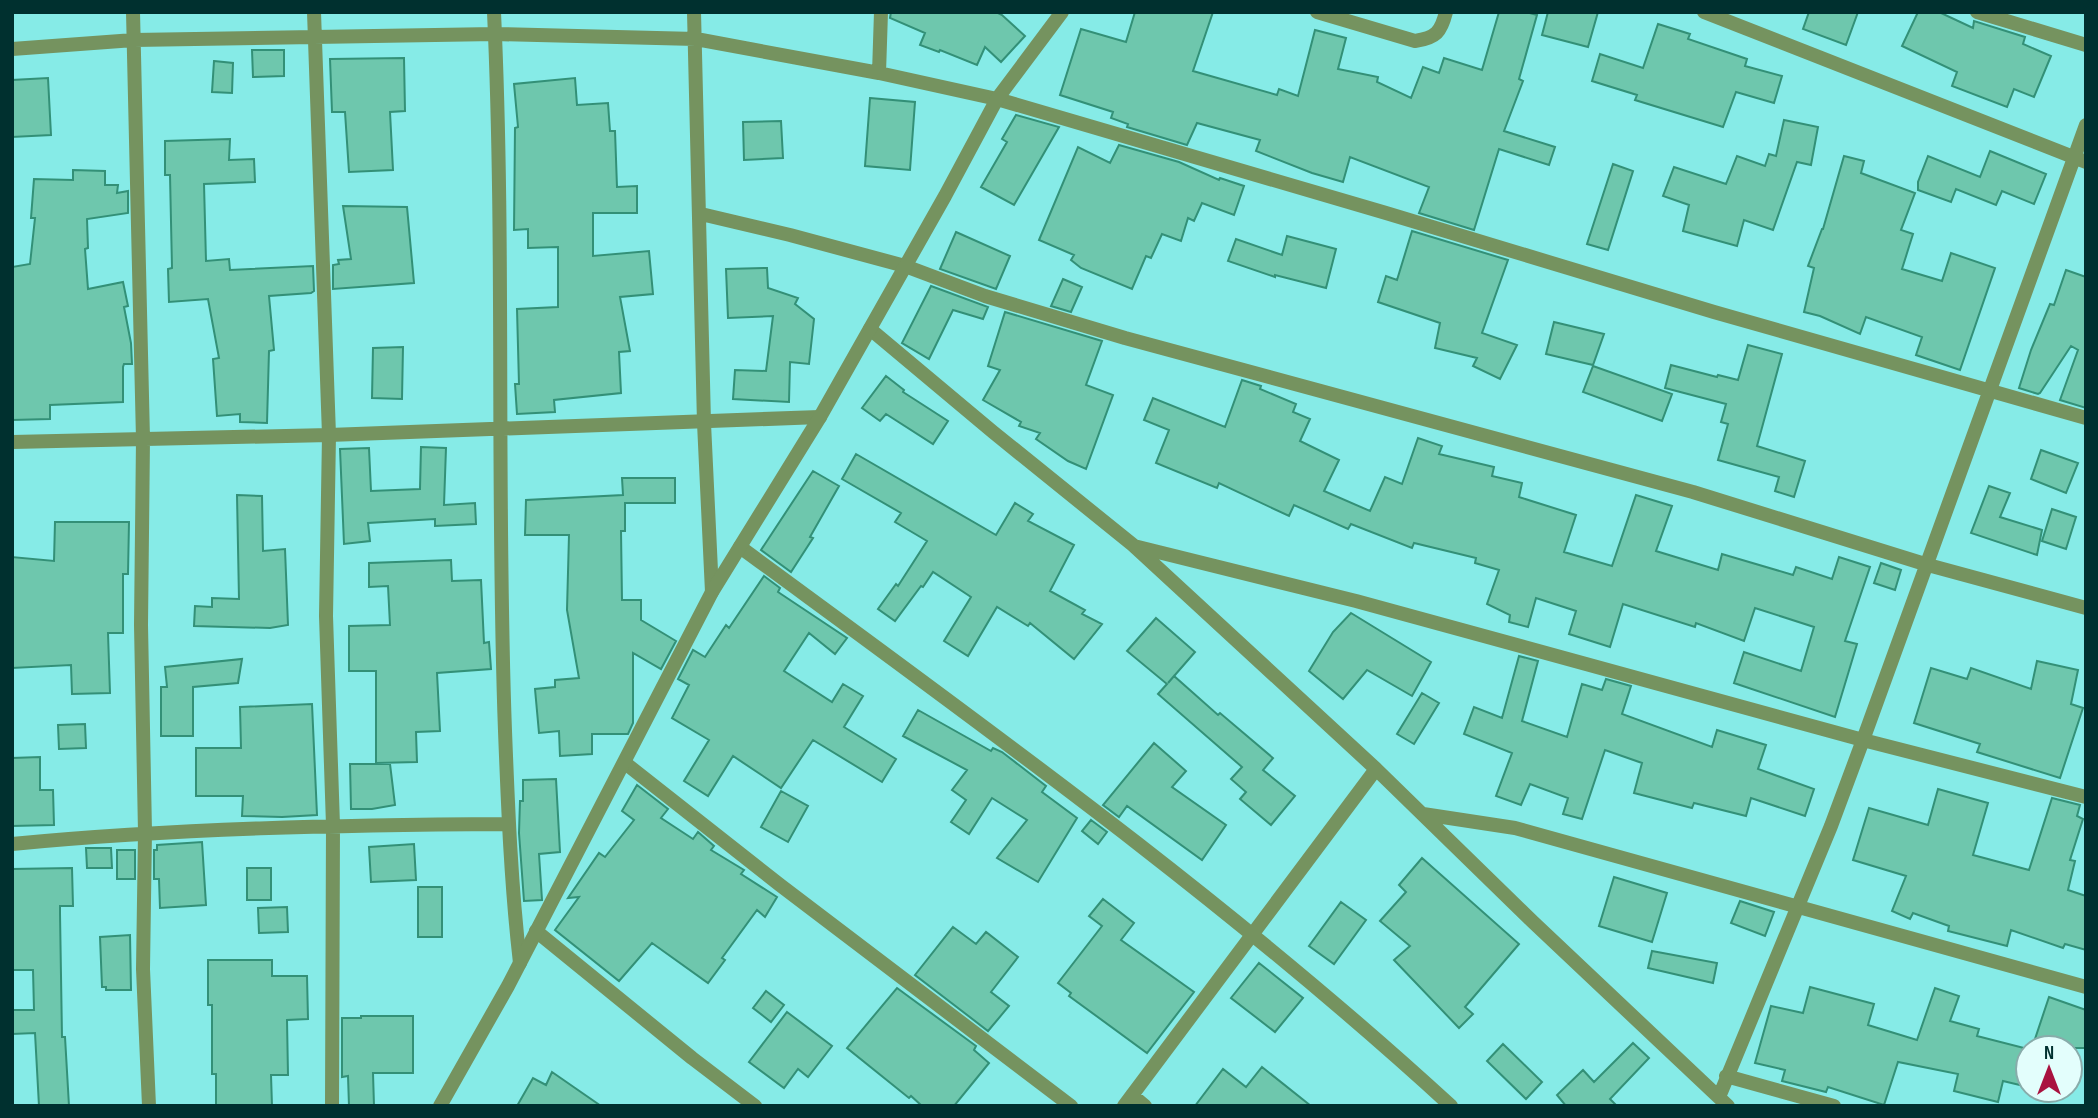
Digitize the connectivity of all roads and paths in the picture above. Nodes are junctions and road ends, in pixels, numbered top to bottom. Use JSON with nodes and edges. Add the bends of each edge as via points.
{"nodes":[{"id":1,"x":133,"y":12,"type":"edge"},
{"id":2,"x":314,"y":12,"type":"edge"},
{"id":3,"x":494,"y":12,"type":"edge"},
{"id":4,"x":694,"y":12,"type":"edge"},
{"id":5,"x":881,"y":12,"type":"edge"},
{"id":6,"x":1062,"y":12,"type":"edge"},
{"id":7,"x":1317,"y":12,"type":"edge"},
{"id":8,"x":1446,"y":12,"type":"edge"},
{"id":9,"x":1704,"y":12,"type":"edge"},
{"id":10,"x":1977,"y":12,"type":"edge"},
{"id":11,"x":495,"y":34,"type":"junction"},
{"id":12,"x":315,"y":39,"type":"junction"},
{"id":13,"x":695,"y":39,"type":"junction"},
{"id":14,"x":134,"y":40,"type":"junction"},
{"id":15,"x":2086,"y":45,"type":"edge"},
{"id":16,"x":12,"y":49,"type":"edge"},
{"id":17,"x":879,"y":73,"type":"junction"},
{"id":18,"x":997,"y":99,"type":"junction"},
{"id":19,"x":2086,"y":125,"type":"edge"},
{"id":20,"x":2080,"y":159,"type":"edge"},
{"id":21,"x":701,"y":214,"type":"junction"},
{"id":22,"x":905,"y":266,"type":"junction"},
{"id":23,"x":870,"y":329,"type":"junction"},
{"id":24,"x":1991,"y":391,"type":"junction"},
{"id":25,"x":820,"y":417,"type":"junction"},
{"id":26,"x":2086,"y":418,"type":"edge"},
{"id":27,"x":704,"y":423,"type":"junction"},
{"id":28,"x":499,"y":429,"type":"junction"},
{"id":29,"x":329,"y":435,"type":"junction"},
{"id":30,"x":143,"y":439,"type":"junction"},
{"id":31,"x":12,"y":442,"type":"edge"},
{"id":32,"x":1133,"y":545,"type":"junction"},
{"id":33,"x":740,"y":547,"type":"junction"},
{"id":34,"x":1928,"y":565,"type":"junction"},
{"id":35,"x":712,"y":592,"type":"junction"},
{"id":36,"x":2086,"y":608,"type":"edge"},
{"id":37,"x":1863,"y":740,"type":"junction"},
{"id":38,"x":625,"y":763,"type":"junction"},
{"id":39,"x":1376,"y":769,"type":"junction"},
{"id":40,"x":2086,"y":797,"type":"edge"},
{"id":41,"x":1423,"y":814,"type":"junction"},
{"id":42,"x":508,"y":824,"type":"junction"},
{"id":43,"x":333,"y":825,"type":"junction"},
{"id":44,"x":145,"y":832,"type":"junction"},
{"id":45,"x":12,"y":844,"type":"edge"},
{"id":46,"x":1797,"y":905,"type":"junction"},
{"id":47,"x":536,"y":931,"type":"junction"},
{"id":48,"x":1253,"y":935,"type":"junction"},
{"id":49,"x":520,"y":962,"type":"junction"},
{"id":50,"x":2086,"y":987,"type":"edge"},
{"id":51,"x":1726,"y":1076,"type":"junction"},
{"id":52,"x":1128,"y":1101,"type":"edge"},
{"id":53,"x":1723,"y":1101,"type":"edge"},
{"id":54,"x":149,"y":1106,"type":"edge"},
{"id":55,"x":332,"y":1106,"type":"edge"},
{"id":56,"x":440,"y":1106,"type":"edge"},
{"id":57,"x":755,"y":1106,"type":"edge"},
{"id":58,"x":1071,"y":1106,"type":"edge"},
{"id":59,"x":1144,"y":1106,"type":"edge"},
{"id":60,"x":1451,"y":1106,"type":"edge"},
{"id":61,"x":1834,"y":1106,"type":"edge"}],
"edges":[{"from":1,"to":14,"type":"street"},
{"from":2,"to":12,"type":"street"},
{"from":3,"to":11,"type":"street"},
{"from":4,"to":13,"type":"street"},
{"from":5,"to":17,"type":"street"},
{"from":6,"to":18,"type":"street"},
{"from":7,"to":8,"type":"street","via":[[1415,41],[1429,39],[1442,27]]},
{"from":9,"to":20,"type":"street"},
{"from":10,"to":15,"type":"street"},
{"from":11,"to":12,"type":"street"},
{"from":11,"to":13,"type":"street"},
{"from":11,"to":28,"type":"street"},
{"from":12,"to":14,"type":"street"},
{"from":12,"to":29,"type":"street"},
{"from":13,"to":17,"type":"street"},
{"from":13,"to":21,"type":"street"},
{"from":14,"to":16,"type":"street"},
{"from":14,"to":30,"type":"street"},
{"from":17,"to":18,"type":"street"},
{"from":18,"to":22,"type":"street"},
{"from":18,"to":24,"type":"street"},
{"from":19,"to":20,"type":"street"},
{"from":20,"to":24,"type":"street"},
{"from":21,"to":22,"type":"street"},
{"from":21,"to":27,"type":"street"},
{"from":22,"to":23,"type":"street"},
{"from":22,"to":34,"type":"street","via":[[985,296],[1125,338],[1693,492]]},
{"from":23,"to":25,"type":"street"},
{"from":23,"to":32,"type":"street"},
{"from":24,"to":26,"type":"street"},
{"from":24,"to":34,"type":"street"},
{"from":25,"to":27,"type":"street"},
{"from":25,"to":33,"type":"street"},
{"from":27,"to":28,"type":"street"},
{"from":27,"to":35,"type":"street"},
{"from":28,"to":29,"type":"street"},
{"from":28,"to":42,"type":"street"},
{"from":29,"to":30,"type":"street"},
{"from":29,"to":43,"type":"street","via":[[326,616]]},
{"from":30,"to":31,"type":"street"},
{"from":30,"to":44,"type":"street"},
{"from":32,"to":37,"type":"street","via":[[1487,635]]},
{"from":32,"to":39,"type":"street"},
{"from":33,"to":35,"type":"street"},
{"from":33,"to":48,"type":"street","via":[[1136,842]]},
{"from":34,"to":36,"type":"street"},
{"from":34,"to":37,"type":"street"},
{"from":35,"to":38,"type":"street"},
{"from":37,"to":40,"type":"street"},
{"from":37,"to":46,"type":"street"},
{"from":38,"to":47,"type":"street"},
{"from":38,"to":58,"type":"street"},
{"from":39,"to":41,"type":"street"},
{"from":39,"to":48,"type":"street"},
{"from":41,"to":46,"type":"street","via":[[1515,828]]},
{"from":41,"to":53,"type":"street"},
{"from":42,"to":43,"type":"street"},
{"from":42,"to":49,"type":"street"},
{"from":43,"to":44,"type":"street"},
{"from":43,"to":55,"type":"street"},
{"from":44,"to":45,"type":"street"},
{"from":44,"to":54,"type":"street","via":[[143,969]]},
{"from":46,"to":50,"type":"street"},
{"from":46,"to":51,"type":"street"},
{"from":47,"to":49,"type":"street"},
{"from":47,"to":57,"type":"street"},
{"from":48,"to":52,"type":"street"},
{"from":48,"to":60,"type":"street"},
{"from":49,"to":56,"type":"street"},
{"from":51,"to":53,"type":"street"},
{"from":51,"to":61,"type":"street"},
{"from":52,"to":59,"type":"street"}]}
